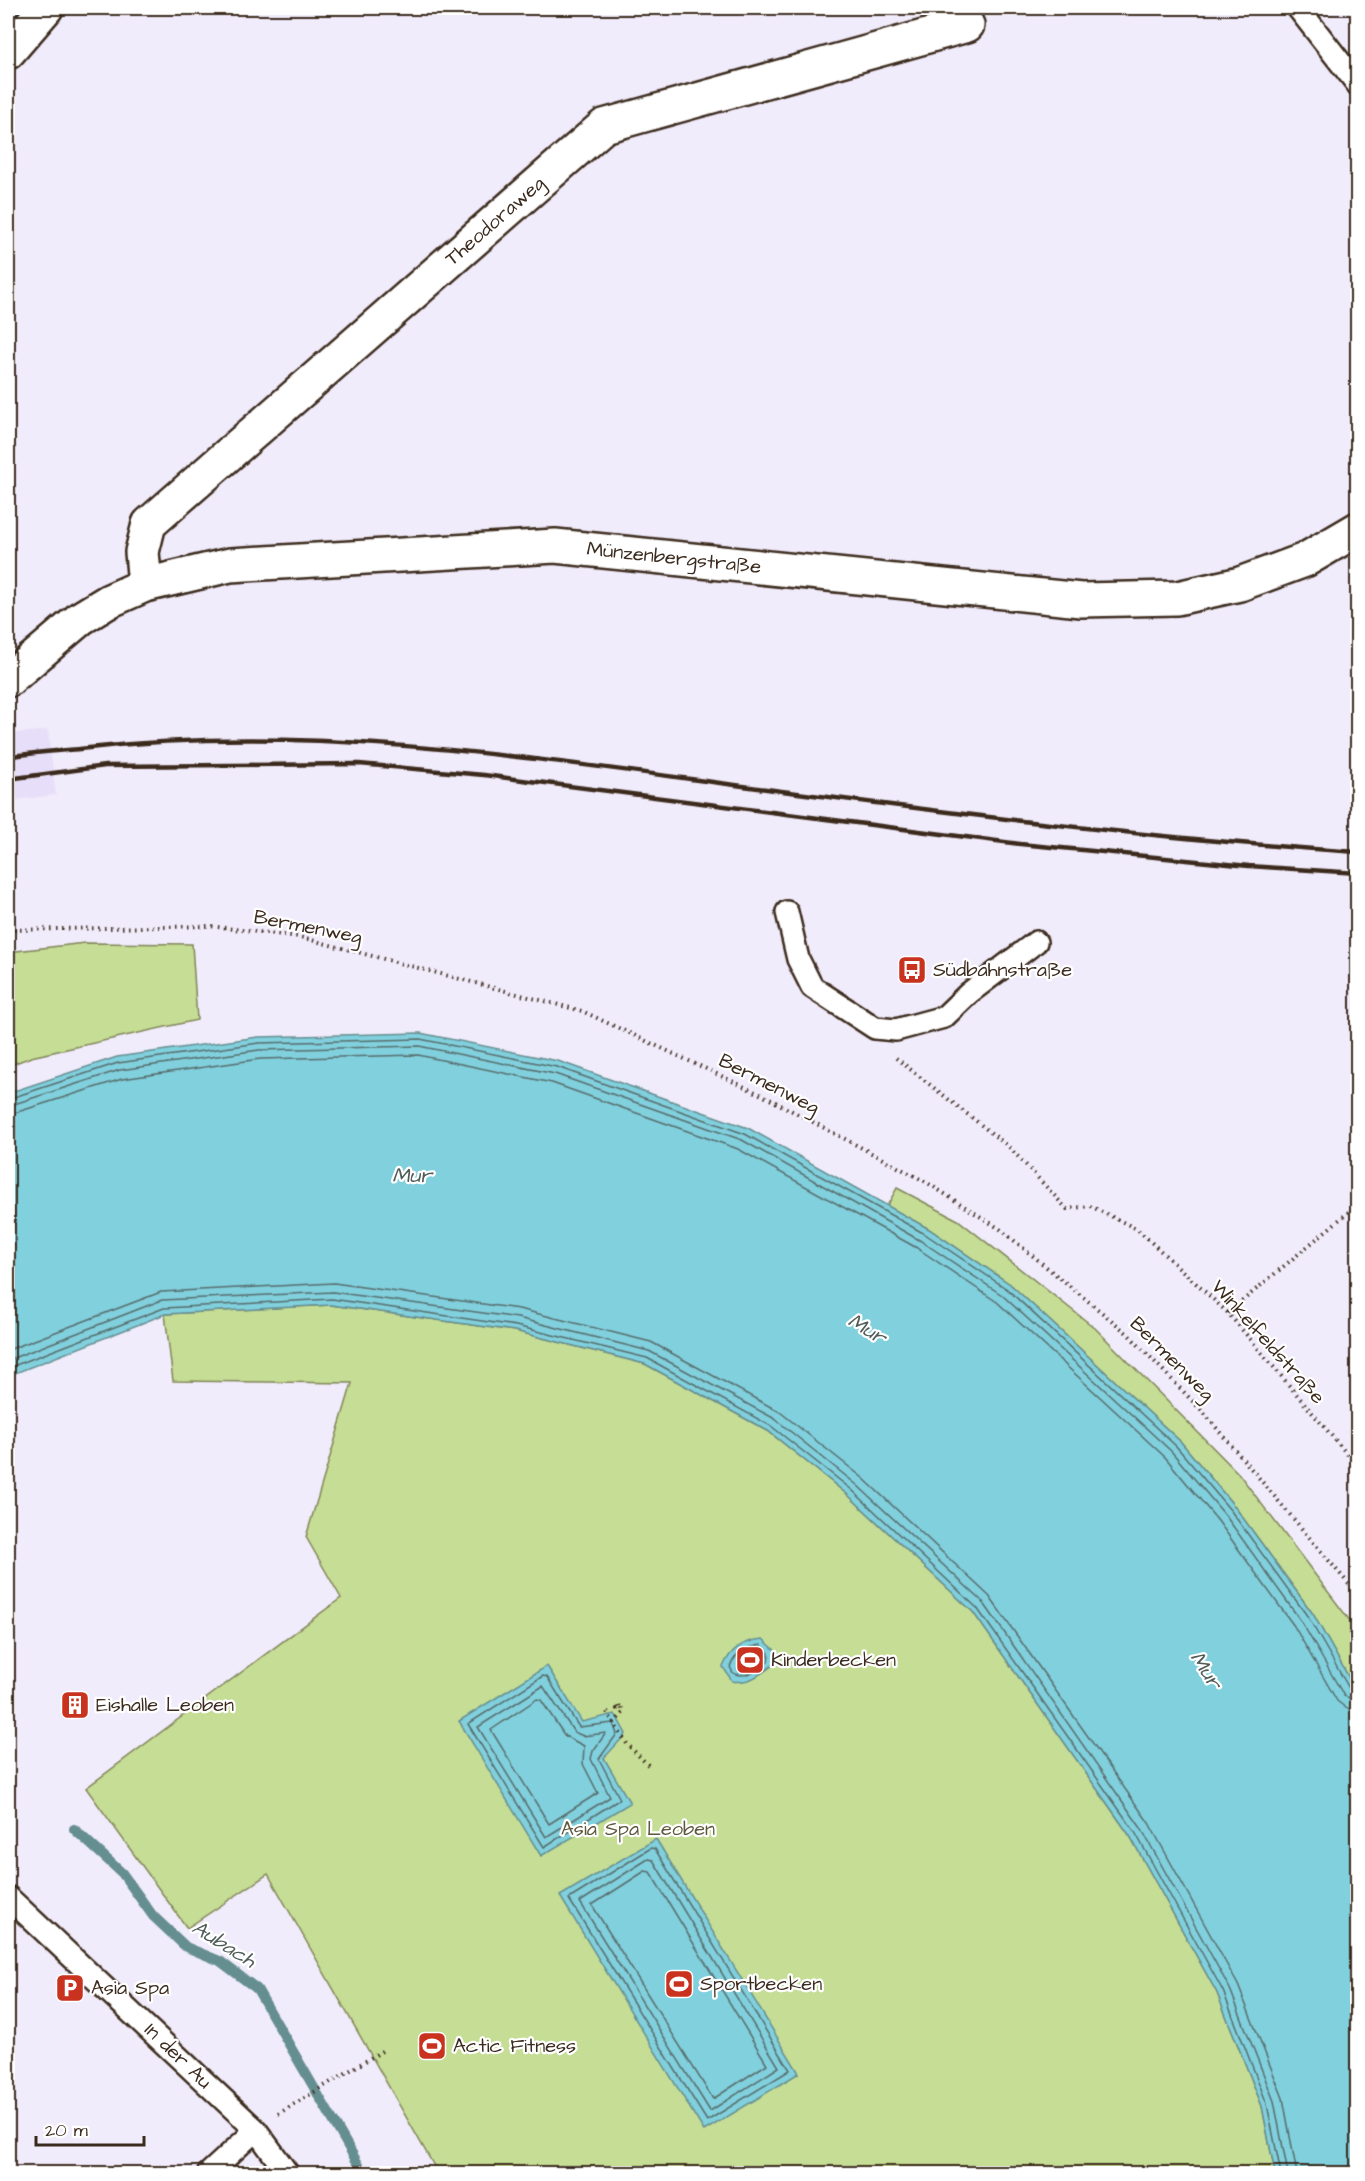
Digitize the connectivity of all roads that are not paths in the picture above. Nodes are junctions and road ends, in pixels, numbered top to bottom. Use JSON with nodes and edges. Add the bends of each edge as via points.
{"nodes":[{"id":1,"x":46,"y":8,"type":"edge"},
{"id":2,"x":1298,"y":8,"type":"edge"},
{"id":3,"x":967,"y":25,"type":"dead end"},
{"id":4,"x":8,"y":52,"type":"edge"},
{"id":5,"x":1358,"y":85,"type":"edge"},
{"id":6,"x":1358,"y":529,"type":"edge"},
{"id":7,"x":145,"y":585,"type":"junction"},
{"id":8,"x":8,"y":680,"type":"edge"},
{"id":9,"x":787,"y":912,"type":"dead end"},
{"id":10,"x":1036,"y":942,"type":"dead end"},
{"id":11,"x":8,"y":1897,"type":"edge"},
{"id":12,"x":256,"y":2130,"type":"junction"},
{"id":13,"x":208,"y":2174,"type":"edge"},
{"id":14,"x":288,"y":2174,"type":"edge"}],
"edges":[{"from":1,"to":4,"type":"street"},
{"from":2,"to":5,"type":"lane"},
{"from":3,"to":7,"type":"street","name":"Theodoraweg","via":[[604,126],[149,524],[142,552]]},
{"from":6,"to":7,"type":"street","name":"Münzenbergstraße","via":[[1305,560],[1240,584],[1177,598],[1081,600],[555,546],[230,565]]},
{"from":7,"to":8,"type":"street","name":"Münzenbergstraße","via":[[81,618]]},
{"from":9,"to":10,"type":"lane","via":[[798,959],[812,987],[874,1028],[896,1030],[944,1017]]},
{"from":11,"to":12,"type":"lane","name":"In der Au"},
{"from":12,"to":13,"type":"lane"},
{"from":12,"to":14,"type":"lane","name":"In der Au"}]}
